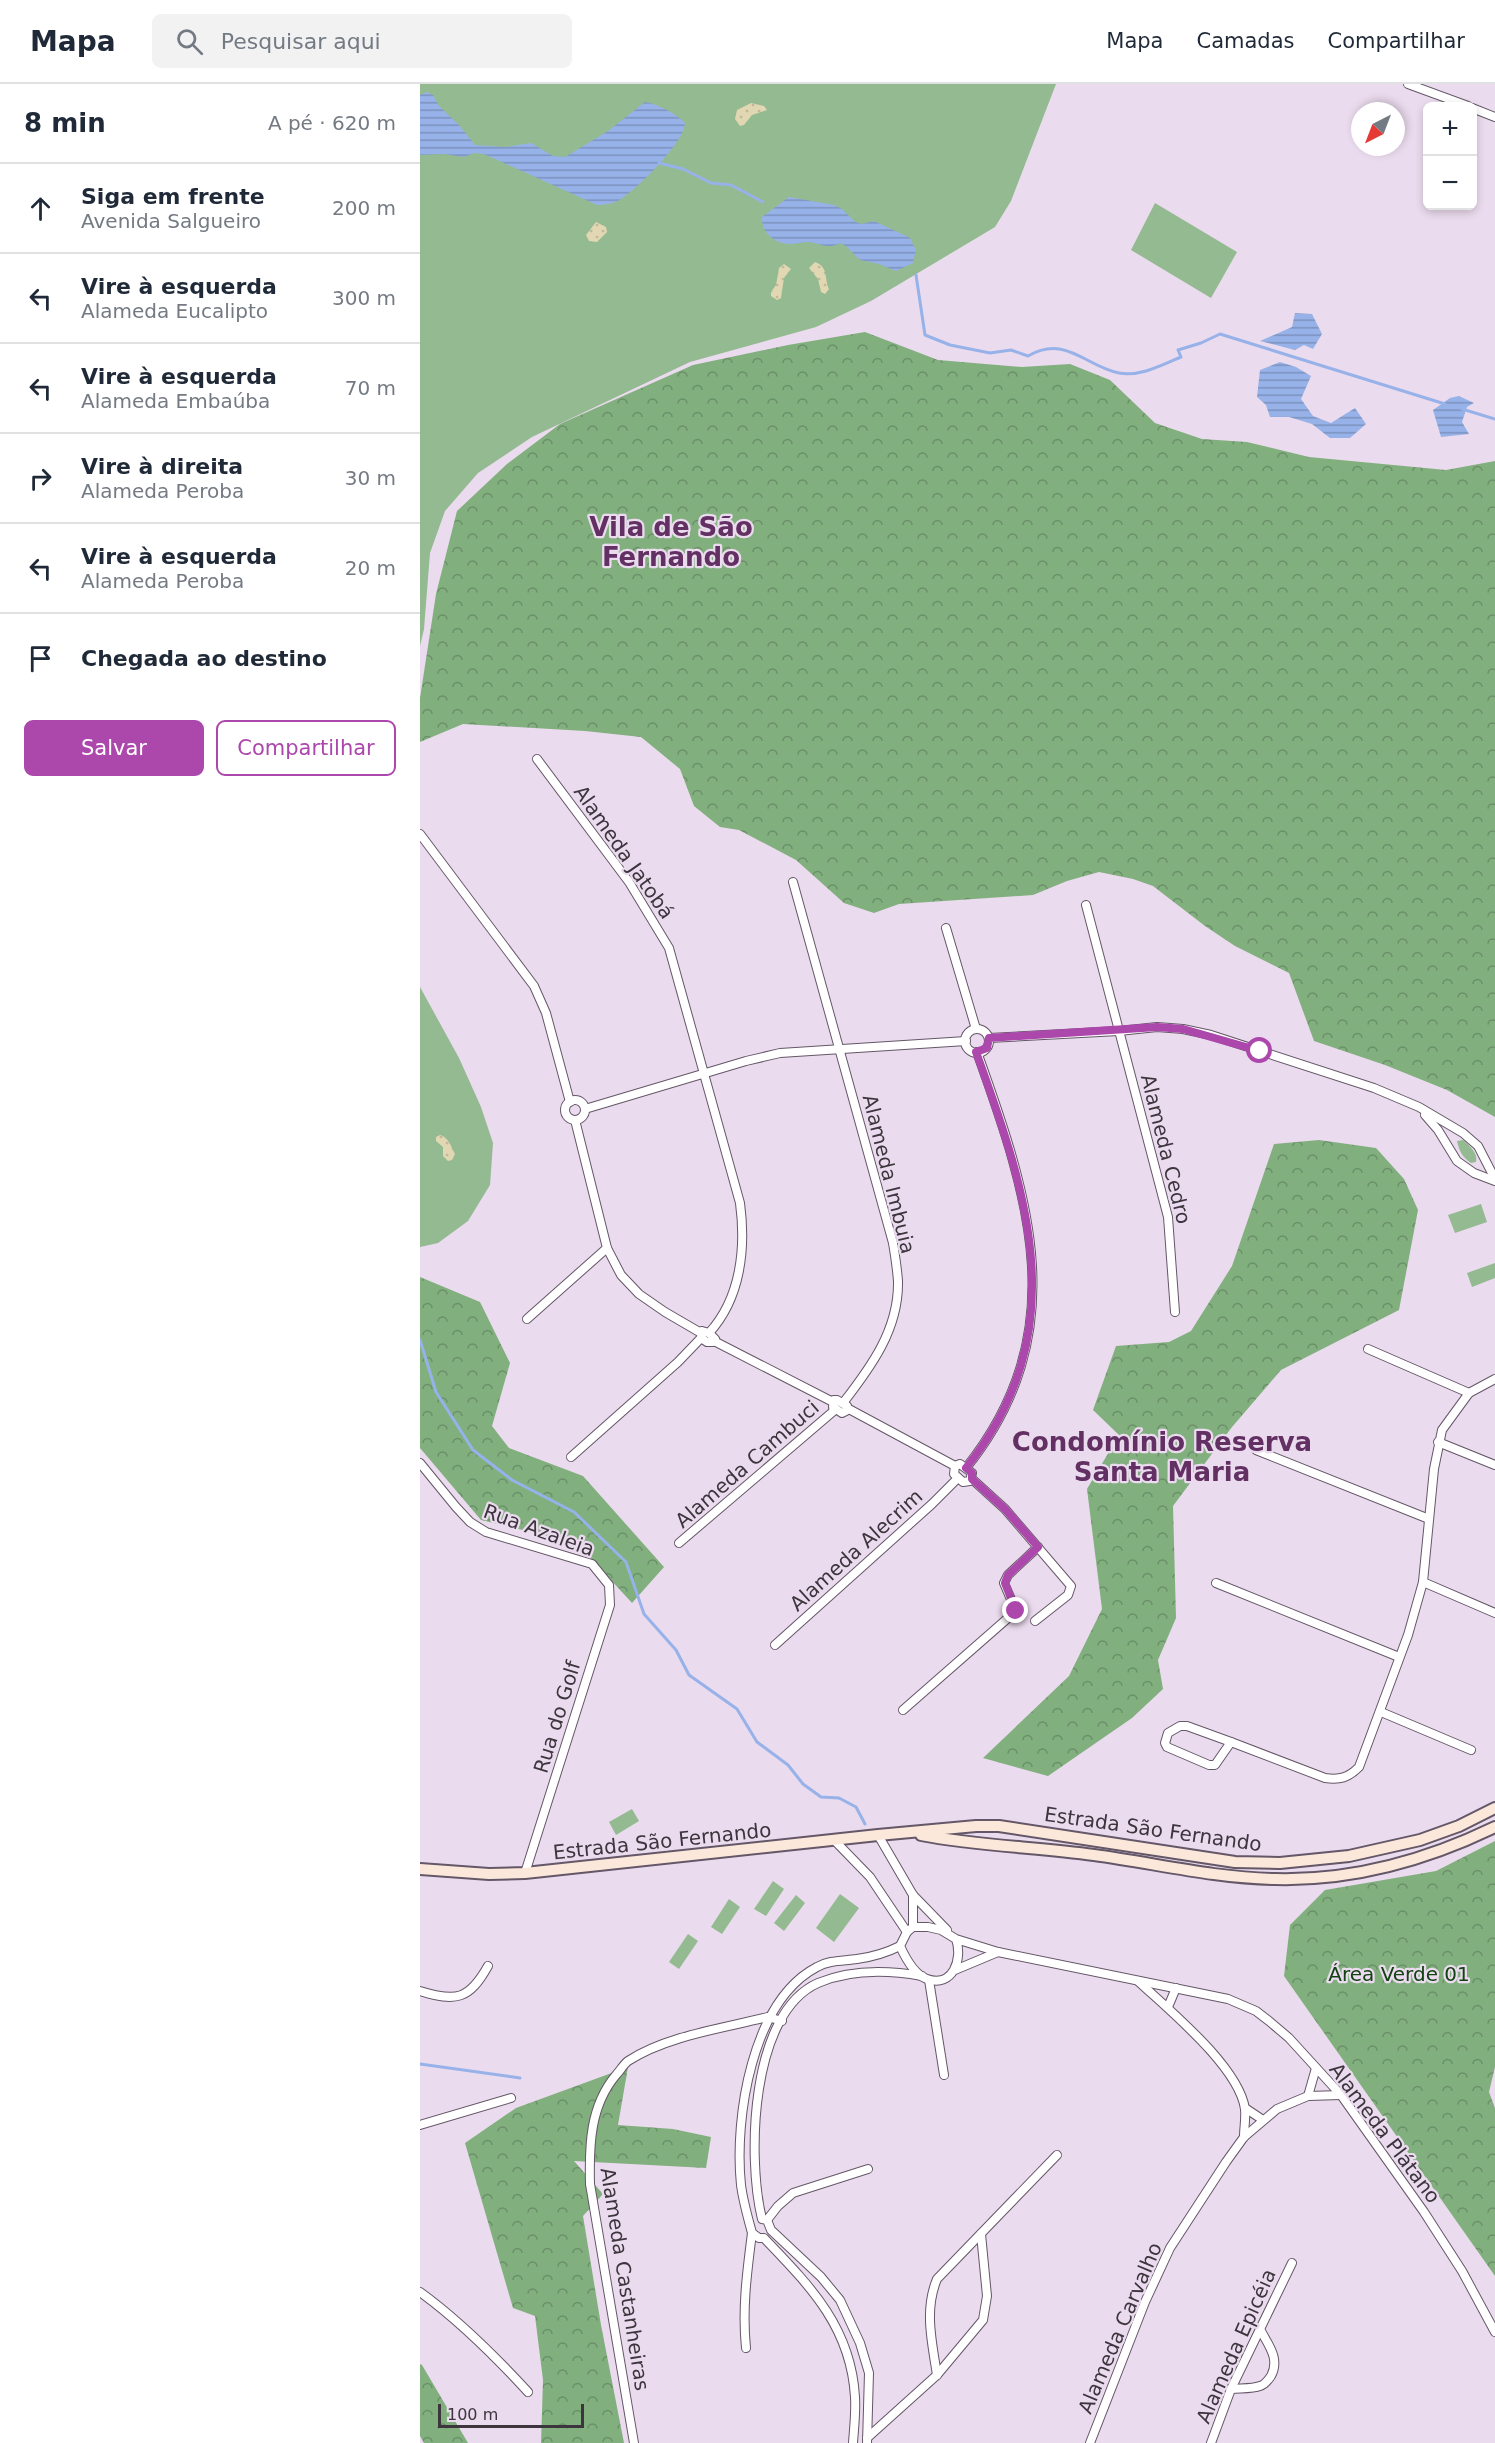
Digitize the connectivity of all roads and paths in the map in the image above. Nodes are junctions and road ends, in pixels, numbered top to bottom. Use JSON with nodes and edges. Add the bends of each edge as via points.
{"nodes":[{"id":1,"x":1408,"y":84,"type":"edge"},
{"id":2,"x":1457,"y":102,"type":"edge"},
{"id":3,"x":1477,"y":110,"type":"edge"},
{"id":4,"x":1495,"y":117,"type":"edge"},
{"id":5,"x":537,"y":759,"type":"dead end"},
{"id":6,"x":420,"y":834,"type":"edge"},
{"id":7,"x":793,"y":882,"type":"dead end"},
{"id":8,"x":1086,"y":905,"type":"dead end"},
{"id":9,"x":946,"y":928,"type":"dead end"},
{"id":10,"x":976,"y":1029,"type":"junction"},
{"id":11,"x":1119,"y":1031,"type":"junction"},
{"id":12,"x":989,"y":1038,"type":"junction"},
{"id":13,"x":966,"y":1041,"type":"junction"},
{"id":14,"x":838,"y":1048,"type":"junction"},
{"id":15,"x":976,"y":1052,"type":"junction"},
{"id":16,"x":703,"y":1074,"type":"junction"},
{"id":17,"x":570,"y":1102,"type":"junction"},
{"id":18,"x":1419,"y":1107,"type":"junction"},
{"id":19,"x":585,"y":1109,"type":"junction"},
{"id":20,"x":575,"y":1120,"type":"junction"},
{"id":21,"x":1458,"y":1132,"type":"junction"},
{"id":22,"x":1448,"y":1145,"type":"junction"},
{"id":23,"x":1486,"y":1163,"type":"junction"},
{"id":24,"x":1474,"y":1173,"type":"junction"},
{"id":25,"x":1495,"y":1180,"type":"edge"},
{"id":26,"x":607,"y":1248,"type":"junction"},
{"id":27,"x":1175,"y":1312,"type":"dead end"},
{"id":28,"x":527,"y":1319,"type":"dead end"},
{"id":29,"x":704,"y":1335,"type":"junction"},
{"id":30,"x":1368,"y":1349,"type":"dead end"},
{"id":31,"x":1495,"y":1379,"type":"edge"},
{"id":32,"x":1469,"y":1393,"type":"junction"},
{"id":33,"x":835,"y":1406,"type":"junction"},
{"id":34,"x":845,"y":1406,"type":"junction"},
{"id":35,"x":1438,"y":1442,"type":"junction"},
{"id":36,"x":1256,"y":1450,"type":"dead end"},
{"id":37,"x":571,"y":1457,"type":"dead end"},
{"id":38,"x":420,"y":1463,"type":"edge"},
{"id":39,"x":1495,"y":1465,"type":"edge"},
{"id":40,"x":955,"y":1466,"type":"junction"},
{"id":41,"x":966,"y":1468,"type":"junction"},
{"id":42,"x":958,"y":1478,"type":"junction"},
{"id":43,"x":972,"y":1479,"type":"junction"},
{"id":44,"x":1429,"y":1519,"type":"junction"},
{"id":45,"x":679,"y":1543,"type":"dead end"},
{"id":46,"x":1038,"y":1547,"type":"junction"},
{"id":47,"x":601,"y":1573,"type":"joint"},
{"id":48,"x":1423,"y":1582,"type":"junction"},
{"id":49,"x":1216,"y":1583,"type":"dead end"},
{"id":50,"x":1495,"y":1613,"type":"edge"},
{"id":51,"x":1035,"y":1622,"type":"dead end"},
{"id":52,"x":775,"y":1645,"type":"dead end"},
{"id":53,"x":1399,"y":1658,"type":"junction"},
{"id":54,"x":903,"y":1710,"type":"dead end"},
{"id":55,"x":1381,"y":1712,"type":"junction"},
{"id":56,"x":1231,"y":1742,"type":"junction"},
{"id":57,"x":1471,"y":1750,"type":"dead end"},
{"id":58,"x":1495,"y":1808,"type":"edge"},
{"id":59,"x":1495,"y":1827,"type":"edge"},
{"id":60,"x":906,"y":1832,"type":"junction"},
{"id":61,"x":878,"y":1835,"type":"junction"},
{"id":62,"x":835,"y":1841,"type":"junction"},
{"id":63,"x":420,"y":1869,"type":"edge"},
{"id":64,"x":525,"y":1873,"type":"junction"},
{"id":65,"x":913,"y":1895,"type":"junction"},
{"id":66,"x":910,"y":1930,"type":"junction"},
{"id":67,"x":953,"y":1937,"type":"junction"},
{"id":68,"x":900,"y":1946,"type":"junction"},
{"id":69,"x":998,"y":1952,"type":"junction"},
{"id":70,"x":488,"y":1966,"type":"dead end"},
{"id":71,"x":955,"y":1970,"type":"junction"},
{"id":72,"x":925,"y":1978,"type":"junction"},
{"id":73,"x":1137,"y":1980,"type":"junction"},
{"id":74,"x":1176,"y":1988,"type":"junction"},
{"id":75,"x":420,"y":1990,"type":"edge"},
{"id":76,"x":1168,"y":2007,"type":"junction"},
{"id":77,"x":768,"y":2017,"type":"junction"},
{"id":78,"x":782,"y":2021,"type":"junction"},
{"id":79,"x":1316,"y":2068,"type":"junction"},
{"id":80,"x":944,"y":2075,"type":"dead end"},
{"id":81,"x":1341,"y":2095,"type":"junction"},
{"id":82,"x":1308,"y":2096,"type":"junction"},
{"id":83,"x":512,"y":2098,"type":"dead end"},
{"id":84,"x":1245,"y":2108,"type":"junction"},
{"id":85,"x":1263,"y":2120,"type":"junction"},
{"id":86,"x":420,"y":2125,"type":"edge"},
{"id":87,"x":1244,"y":2137,"type":"junction"},
{"id":88,"x":1058,"y":2155,"type":"dead end"},
{"id":89,"x":868,"y":2169,"type":"dead end"},
{"id":90,"x":764,"y":2219,"type":"junction"},
{"id":91,"x":752,"y":2229,"type":"junction"},
{"id":92,"x":771,"y":2229,"type":"junction"},
{"id":93,"x":981,"y":2234,"type":"junction"},
{"id":94,"x":764,"y":2238,"type":"junction"},
{"id":95,"x":1292,"y":2264,"type":"dead end"},
{"id":96,"x":420,"y":2292,"type":"edge"},
{"id":97,"x":1261,"y":2331,"type":"junction"},
{"id":98,"x":1495,"y":2332,"type":"edge"},
{"id":99,"x":746,"y":2348,"type":"dead end"},
{"id":100,"x":937,"y":2375,"type":"junction"},
{"id":101,"x":1231,"y":2389,"type":"junction"},
{"id":102,"x":528,"y":2392,"type":"dead end"},
{"id":103,"x":865,"y":2442,"type":"edge"},
{"id":104,"x":634,"y":2443,"type":"edge"},
{"id":105,"x":853,"y":2443,"type":"edge"},
{"id":106,"x":1090,"y":2443,"type":"edge"},
{"id":107,"x":1211,"y":2443,"type":"edge"}],
"edges":[{"from":1,"to":2,"type":"street"},
{"from":3,"to":4,"type":"street"},
{"from":5,"to":16,"type":"street","name":"Alameda Jatobá","via":[[654,919],[669,948]]},
{"from":6,"to":17,"type":"street","via":[[534,986],[546,1014]]},
{"from":7,"to":14,"type":"street","name":"Alameda Imbuia"},
{"from":8,"to":11,"type":"street","name":"Alameda Cedro"},
{"from":9,"to":10,"type":"street"},
{"from":10,"to":12,"type":"street","via":[[984,1030]]},
{"from":10,"to":13,"type":"street","via":[[969,1032]]},
{"from":11,"to":12,"type":"street"},
{"from":11,"to":18,"type":"street","via":[[1157,1027],[1211,1035],[1374,1088]]},
{"from":11,"to":27,"type":"street","name":"Alameda Cedro","via":[[1168,1216]]},
{"from":12,"to":15,"type":"street","via":[[987,1048]]},
{"from":13,"to":14,"type":"street"},
{"from":13,"to":15,"type":"street"},
{"from":14,"to":16,"type":"street","via":[[780,1053]]},
{"from":14,"to":34,"type":"street","name":"Alameda Imbuia","via":[[893,1243],[898,1282],[886,1340]]},
{"from":15,"to":41,"type":"street","via":[[1026,1213],[1033,1307],[1019,1372],[990,1435]]},
{"from":16,"to":19,"type":"street"},
{"from":16,"to":29,"type":"street","name":"Alameda Jatobá","via":[[740,1203],[744,1232],[731,1298],[722,1317]]},
{"from":17,"to":19,"type":"street","via":[[579,1101]]},
{"from":17,"to":20,"type":"street","via":[[566,1113]]},
{"from":18,"to":21,"type":"street"},
{"from":18,"to":22,"type":"street"},
{"from":19,"to":20,"type":"street","via":[[582,1118]]},
{"from":20,"to":26,"type":"street"},
{"from":21,"to":22,"type":"street"},
{"from":21,"to":23,"type":"street","via":[[1478,1146]]},
{"from":22,"to":24,"type":"street","via":[[1457,1161]]},
{"from":23,"to":24,"type":"street"},
{"from":23,"to":25,"type":"street"},
{"from":24,"to":25,"type":"street"},
{"from":26,"to":28,"type":"street"},
{"from":26,"to":29,"type":"street","via":[[621,1275],[639,1294]]},
{"from":29,"to":33,"type":"street","via":[[710,1343],[714,1341]]},
{"from":29,"to":37,"type":"street","name":"Alameda Jatobá"},
{"from":30,"to":32,"type":"street"},
{"from":31,"to":32,"type":"street"},
{"from":32,"to":35,"type":"street","via":[[1449,1417]]},
{"from":33,"to":34,"type":"street","via":[[842,1413]]},
{"from":33,"to":45,"type":"street","name":"Alameda Cambuci"},
{"from":34,"to":40,"type":"street"},
{"from":35,"to":39,"type":"street"},
{"from":35,"to":44,"type":"street"},
{"from":36,"to":44,"type":"street"},
{"from":38,"to":47,"type":"street","name":"Rua Azaleia","via":[[470,1522],[486,1532],[592,1564]]},
{"from":40,"to":41,"type":"street"},
{"from":40,"to":42,"type":"street"},
{"from":41,"to":43,"type":"street"},
{"from":42,"to":43,"type":"street","via":[[963,1482]]},
{"from":42,"to":52,"type":"street","name":"Alameda Alecrim"},
{"from":43,"to":46,"type":"street"},
{"from":44,"to":48,"type":"street"},
{"from":46,"to":51,"type":"street","via":[[1071,1586],[1068,1595]]},
{"from":46,"to":54,"type":"street","via":[[1008,1575],[1005,1583],[1016,1611]]},
{"from":47,"to":64,"type":"street","name":"Rua do Golf","via":[[609,1585],[610,1605]]},
{"from":48,"to":50,"type":"street"},
{"from":48,"to":53,"type":"street"},
{"from":49,"to":53,"type":"street"},
{"from":53,"to":55,"type":"street"},
{"from":55,"to":56,"type":"street","via":[[1359,1767],[1339,1780]]},
{"from":55,"to":57,"type":"street"},
{"from":56,"to":56,"type":"street","via":[[1180,1726],[1168,1733],[1165,1743],[1172,1751],[1215,1765]]},
{"from":58,"to":60,"type":"main road","name":"Estrada São Fernando","via":[[1420,1840],[1341,1858],[1280,1863],[1235,1862],[999,1826]]},
{"from":59,"to":60,"type":"main road","name":"Estrada São Fernando","via":[[1443,1851],[1397,1865],[1312,1878],[1275,1879]]},
{"from":60,"to":61,"type":"main road","name":"Estrada São Fernando"},
{"from":61,"to":62,"type":"main road","name":"Estrada São Fernando"},
{"from":61,"to":65,"type":"street"},
{"from":62,"to":64,"type":"main road","name":"Estrada São Fernando"},
{"from":62,"to":66,"type":"street","via":[[870,1877]]},
{"from":63,"to":64,"type":"main road","name":"Estrada São Fernando"},
{"from":65,"to":66,"type":"street"},
{"from":65,"to":67,"type":"street"},
{"from":66,"to":67,"type":"street","via":[[928,1927]]},
{"from":66,"to":68,"type":"street"},
{"from":67,"to":69,"type":"street","name":"Alameda Plátano"},
{"from":67,"to":71,"type":"street","via":[[960,1951]]},
{"from":68,"to":72,"type":"street"},
{"from":68,"to":77,"type":"street","via":[[883,1954],[817,1967],[792,1987]]},
{"from":69,"to":71,"type":"street"},
{"from":69,"to":73,"type":"street","name":"Alameda Plátano"},
{"from":70,"to":75,"type":"street","via":[[478,1984],[462,1996],[439,1996]]},
{"from":71,"to":72,"type":"street","via":[[941,1979]]},
{"from":72,"to":78,"type":"street","via":[[892,1971],[843,1975],[818,1983],[798,1998]]},
{"from":72,"to":80,"type":"street"},
{"from":73,"to":74,"type":"street","name":"Alameda Plátano"},
{"from":73,"to":76,"type":"street"},
{"from":74,"to":76,"type":"street"},
{"from":74,"to":79,"type":"street","name":"Alameda Plátano","via":[[1228,1999],[1256,2011],[1289,2038]]},
{"from":76,"to":84,"type":"street","via":[[1233,2079]]},
{"from":77,"to":78,"type":"street"},
{"from":77,"to":91,"type":"street","via":[[750,2068],[743,2112],[741,2185]]},
{"from":77,"to":104,"type":"street","name":"Alameda Castanheiras","via":[[675,2040],[627,2062],[608,2084],[595,2113],[589,2148],[590,2184]]},
{"from":78,"to":90,"type":"street","via":[[761,2074],[753,2131],[754,2177]]},
{"from":79,"to":81,"type":"street","name":"Alameda Plátano"},
{"from":79,"to":82,"type":"street"},
{"from":81,"to":82,"type":"street"},
{"from":81,"to":98,"type":"street","name":"Alameda Plátano","via":[[1424,2212]]},
{"from":82,"to":85,"type":"street","name":"Alameda Carvalho","via":[[1277,2109]]},
{"from":83,"to":86,"type":"street"},
{"from":84,"to":85,"type":"street"},
{"from":84,"to":87,"type":"street"},
{"from":85,"to":87,"type":"street","name":"Alameda Carvalho"},
{"from":87,"to":106,"type":"street","name":"Alameda Carvalho","via":[[1170,2248]]},
{"from":88,"to":93,"type":"street"},
{"from":89,"to":90,"type":"street","via":[[793,2193]]},
{"from":90,"to":91,"type":"street","via":[[754,2221]]},
{"from":90,"to":92,"type":"street"},
{"from":91,"to":94,"type":"street"},
{"from":91,"to":99,"type":"street","via":[[744,2294]]},
{"from":92,"to":94,"type":"street"},
{"from":92,"to":103,"type":"street","via":[[840,2300],[860,2343],[869,2373]]},
{"from":93,"to":100,"type":"street","via":[[987,2296],[983,2320]]},
{"from":93,"to":100,"type":"street","via":[[937,2279],[931,2294],[928,2310]]},
{"from":94,"to":105,"type":"street","via":[[806,2282],[840,2332],[851,2366],[855,2398]]},
{"from":95,"to":97,"type":"street","name":"Alameda Epicéia"},
{"from":96,"to":102,"type":"street","via":[[481,2342]]},
{"from":97,"to":101,"type":"street","name":"Alameda Epicéia"},
{"from":97,"to":101,"type":"street","via":[[1274,2356],[1275,2367],[1269,2380],[1259,2387]]},
{"from":100,"to":103,"type":"street"},
{"from":101,"to":107,"type":"street","name":"Alameda Epicéia"}]}
